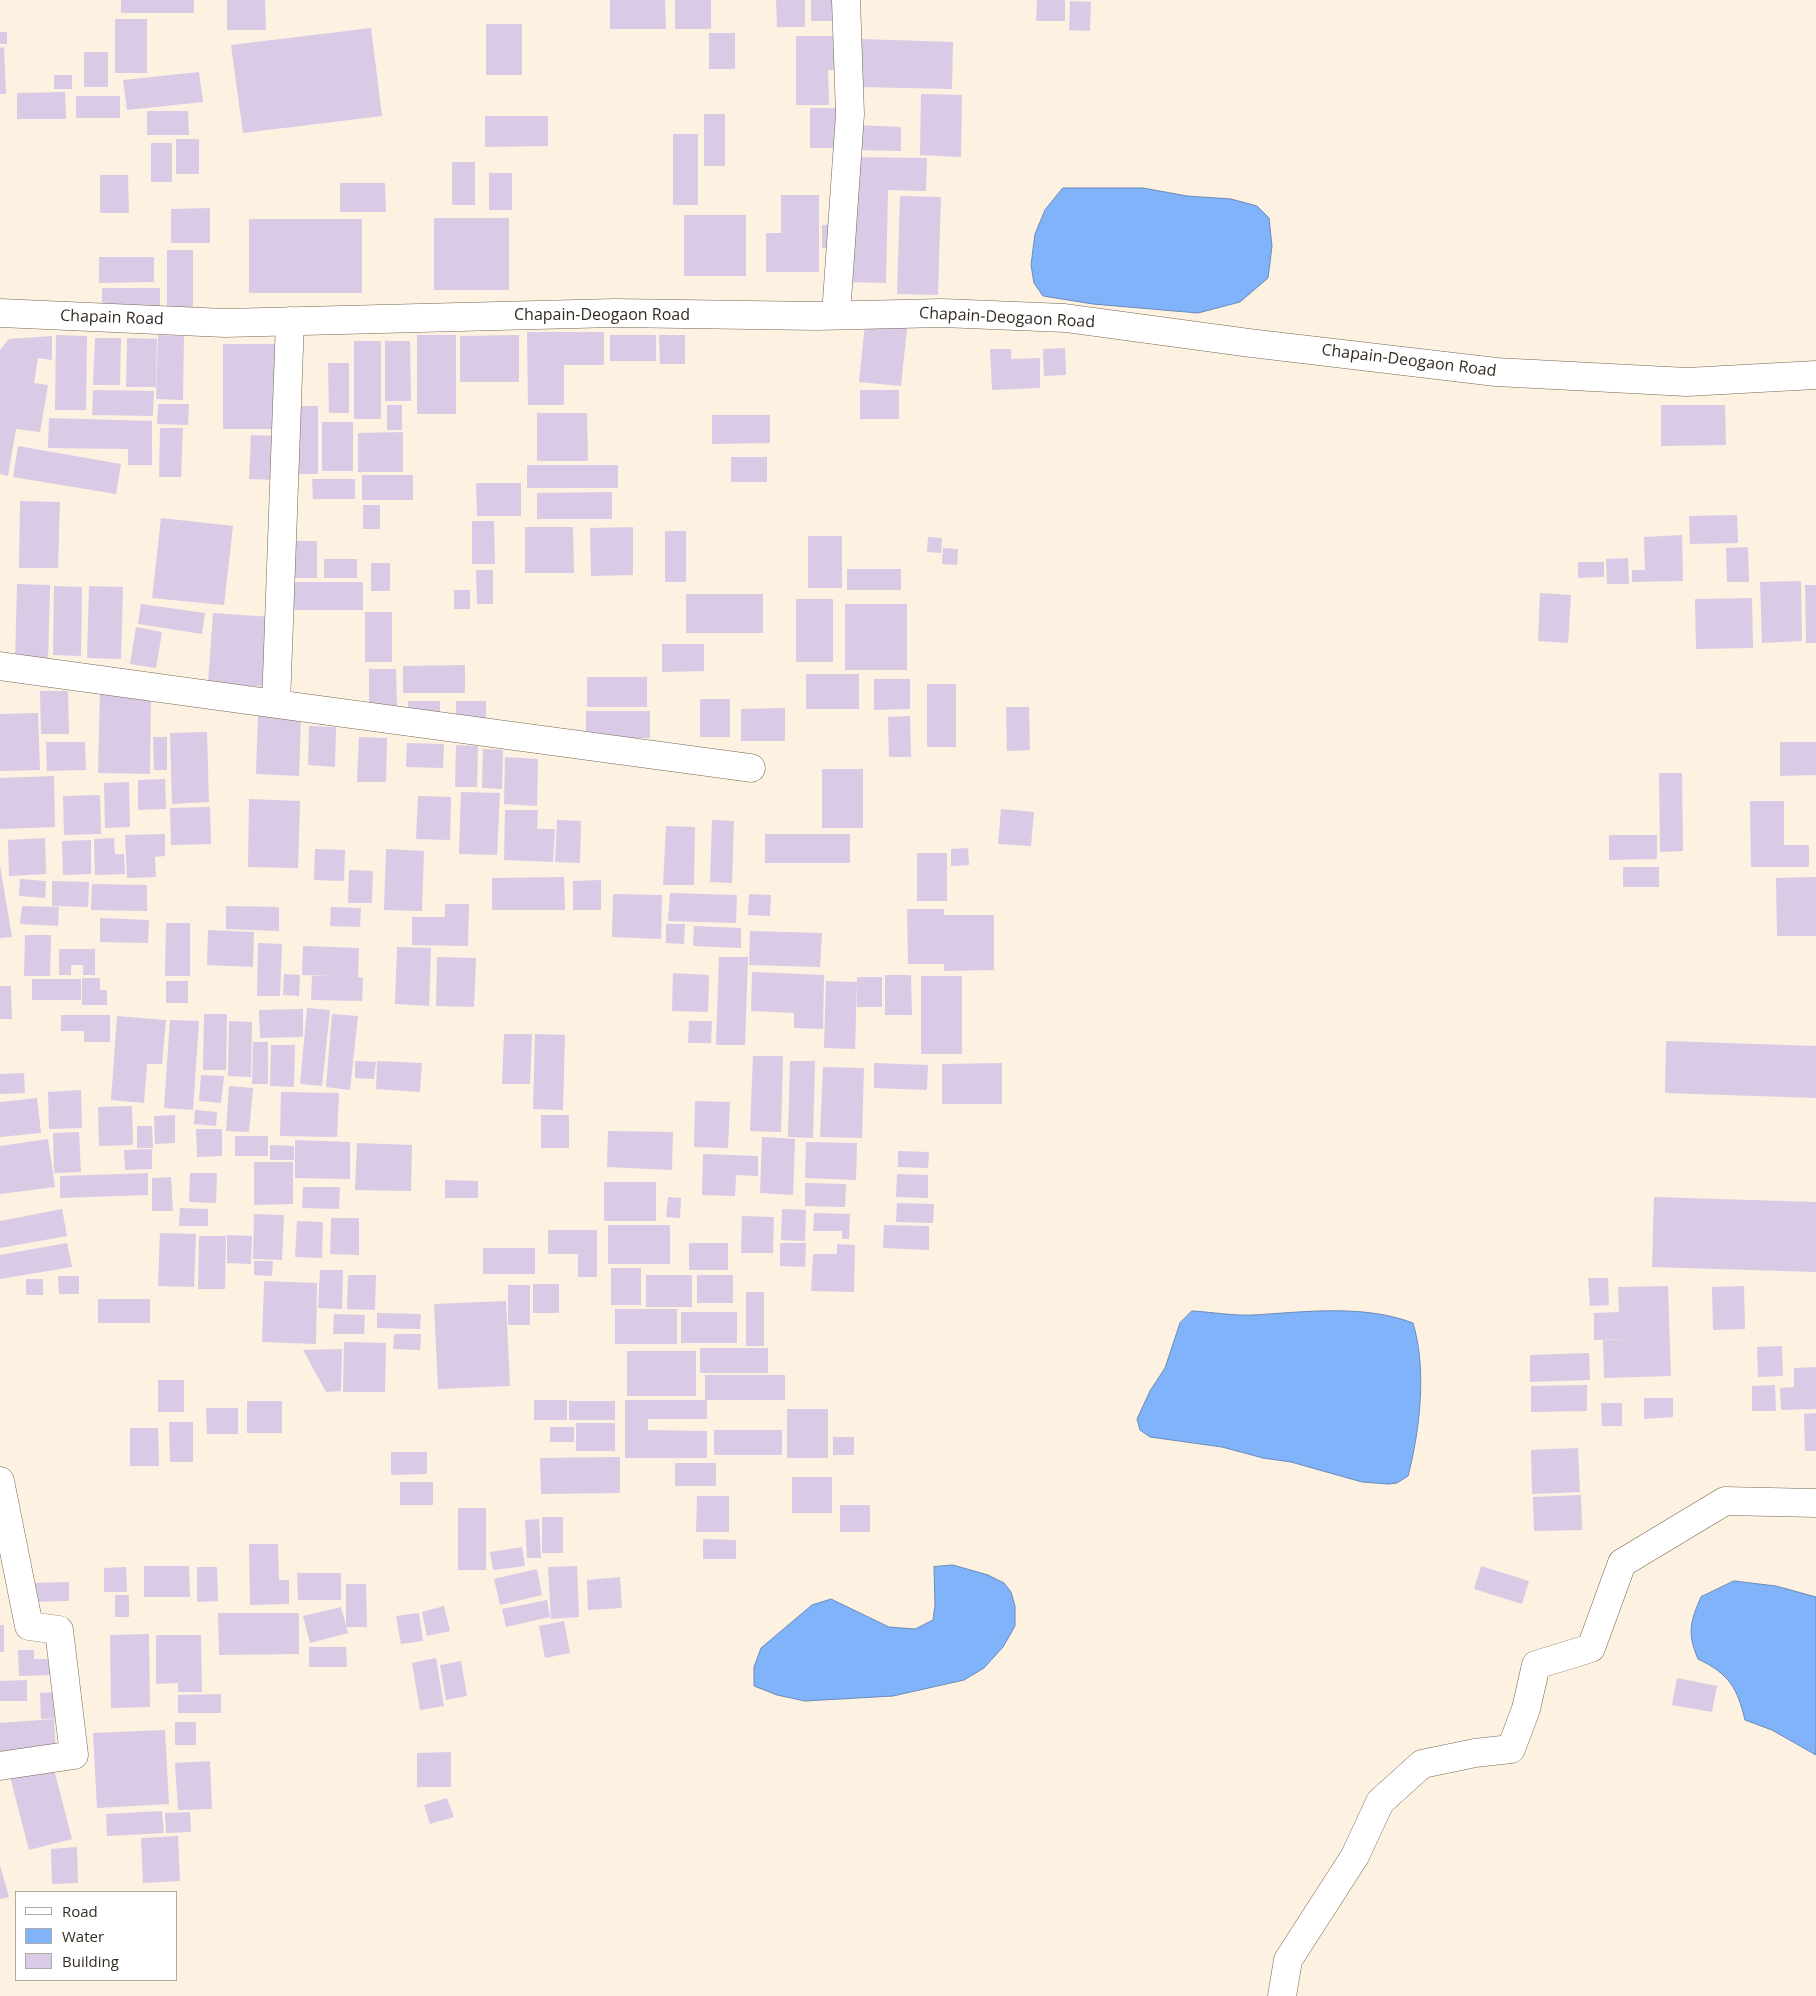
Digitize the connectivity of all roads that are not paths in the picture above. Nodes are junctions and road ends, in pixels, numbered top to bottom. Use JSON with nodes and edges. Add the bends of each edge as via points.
{"nodes":[{"id":1,"x":846,"y":0,"type":"edge"},
{"id":2,"x":0,"y":313,"type":"edge"},
{"id":3,"x":836,"y":315,"type":"junction"},
{"id":4,"x":290,"y":321,"type":"junction"},
{"id":5,"x":225,"y":323,"type":"joint"},
{"id":6,"x":1816,"y":375,"type":"edge"},
{"id":7,"x":0,"y":666,"type":"edge"},
{"id":8,"x":276,"y":704,"type":"junction"},
{"id":9,"x":751,"y":768,"type":"dead end"},
{"id":10,"x":0,"y":1482,"type":"edge"},
{"id":11,"x":1816,"y":1503,"type":"edge"},
{"id":12,"x":0,"y":1766,"type":"edge"},
{"id":13,"x":1282,"y":1996,"type":"edge"}],
"edges":[{"from":1,"to":3,"type":"street","via":[[850,114]]},
{"from":2,"to":5,"type":"street","name":"Chapain Road"},
{"from":3,"to":4,"type":"street","name":"Chapain-Deogaon Road","via":[[615,313]]},
{"from":3,"to":6,"type":"street","name":"Chapain-Deogaon Road","via":[[942,313],[1065,318],[1496,372],[1687,382]]},
{"from":4,"to":5,"type":"street","name":"Chapain-Deogaon Road"},
{"from":4,"to":8,"type":"street"},
{"from":7,"to":8,"type":"street"},
{"from":8,"to":9,"type":"street"},
{"from":10,"to":12,"type":"street","via":[[29,1626],[59,1630],[74,1755]]},
{"from":11,"to":13,"type":"street","via":[[1725,1502],[1622,1563],[1591,1648],[1536,1665],[1526,1710],[1511,1748],[1422,1764],[1380,1802],[1354,1856],[1288,1960]]}]}
